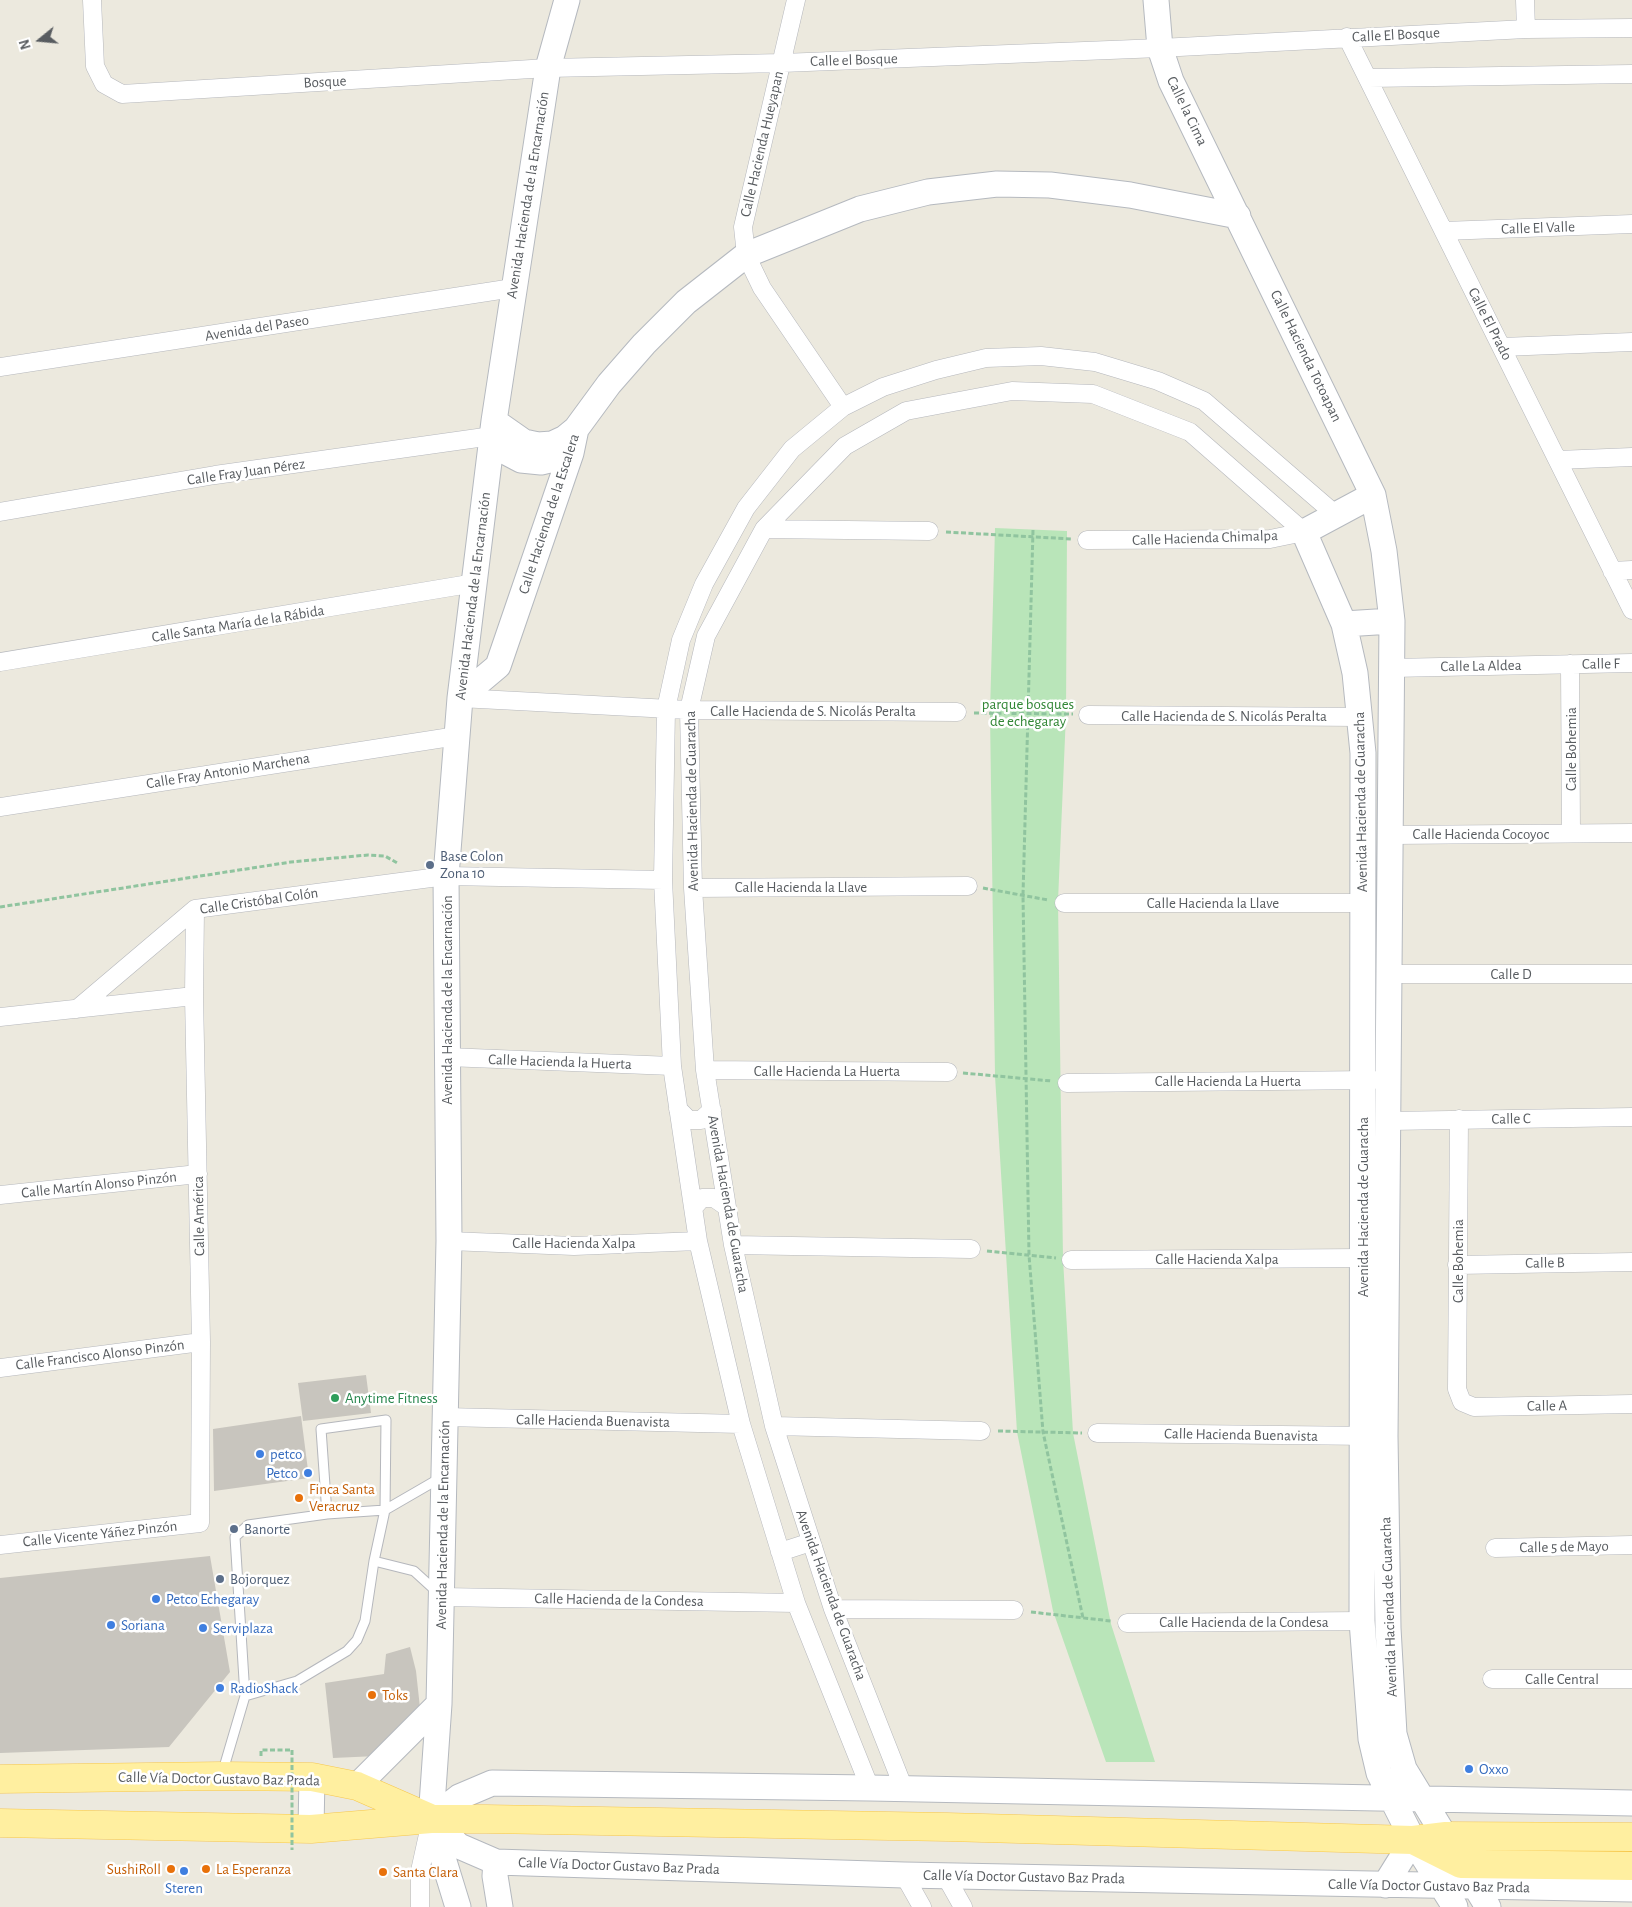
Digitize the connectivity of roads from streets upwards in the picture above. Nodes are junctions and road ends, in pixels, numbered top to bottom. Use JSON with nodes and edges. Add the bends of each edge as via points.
{"nodes":[{"id":1,"x":92,"y":0,"type":"edge"},
{"id":2,"x":567,"y":0,"type":"edge"},
{"id":3,"x":796,"y":0,"type":"edge"},
{"id":4,"x":1156,"y":0,"type":"edge"},
{"id":5,"x":1525,"y":0,"type":"edge"},
{"id":6,"x":1632,"y":28,"type":"edge"},
{"id":7,"x":1526,"y":29,"type":"junction"},
{"id":8,"x":1347,"y":37,"type":"junction"},
{"id":9,"x":1160,"y":48,"type":"junction"},
{"id":10,"x":782,"y":63,"type":"junction"},
{"id":11,"x":548,"y":68,"type":"junction"},
{"id":12,"x":1632,"y":74,"type":"edge"},
{"id":13,"x":1369,"y":78,"type":"junction"},
{"id":14,"x":1238,"y":216,"type":"junction"},
{"id":15,"x":1632,"y":224,"type":"edge"},
{"id":16,"x":1444,"y":231,"type":"junction"},
{"id":17,"x":746,"y":255,"type":"junction"},
{"id":18,"x":513,"y":288,"type":"junction"},
{"id":19,"x":1632,"y":342,"type":"edge"},
{"id":20,"x":1502,"y":347,"type":"junction"},
{"id":21,"x":0,"y":367,"type":"edge"},
{"id":22,"x":843,"y":408,"type":"junction"},
{"id":23,"x":493,"y":428,"type":"junction"},
{"id":24,"x":576,"y":429,"type":"junction"},
{"id":25,"x":571,"y":453,"type":"junction"},
{"id":26,"x":1632,"y":457,"type":"edge"},
{"id":27,"x":1558,"y":460,"type":"junction"},
{"id":28,"x":1372,"y":495,"type":"junction"},
{"id":29,"x":0,"y":512,"type":"edge"},
{"id":30,"x":1336,"y":515,"type":"junction"},
{"id":31,"x":764,"y":529,"type":"junction"},
{"id":32,"x":929,"y":531,"type":"road end"},
{"id":33,"x":1304,"y":532,"type":"junction"},
{"id":34,"x":1087,"y":540,"type":"road end"},
{"id":35,"x":1632,"y":570,"type":"edge"},
{"id":36,"x":1612,"y":571,"type":"junction"},
{"id":37,"x":475,"y":584,"type":"junction"},
{"id":38,"x":1632,"y":610,"type":"edge"},
{"id":39,"x":1392,"y":621,"type":"junction"},
{"id":40,"x":1344,"y":624,"type":"junction"},
{"id":41,"x":0,"y":662,"type":"edge"},
{"id":42,"x":1632,"y":663,"type":"edge"},
{"id":43,"x":1570,"y":664,"type":"junction"},
{"id":44,"x":1392,"y":668,"type":"junction"},
{"id":45,"x":460,"y":698,"type":"junction"},
{"id":46,"x":666,"y":709,"type":"junction"},
{"id":47,"x":689,"y":710,"type":"junction"},
{"id":48,"x":957,"y":712,"type":"road end"},
{"id":49,"x":1088,"y":715,"type":"road end"},
{"id":50,"x":1360,"y":716,"type":"junction"},
{"id":51,"x":457,"y":736,"type":"junction"},
{"id":52,"x":1363,"y":753,"type":"junction"},
{"id":53,"x":1391,"y":753,"type":"junction"},
{"id":54,"x":0,"y":806,"type":"edge"},
{"id":55,"x":1572,"y":833,"type":"junction"},
{"id":56,"x":1632,"y":833,"type":"edge"},
{"id":57,"x":1391,"y":835,"type":"junction"},
{"id":58,"x":434,"y":878,"type":"junction"},
{"id":59,"x":663,"y":880,"type":"junction"},
{"id":60,"x":968,"y":886,"type":"road end"},
{"id":61,"x":692,"y":888,"type":"junction"},
{"id":62,"x":1064,"y":902,"type":"road end"},
{"id":63,"x":1363,"y":903,"type":"junction"},
{"id":64,"x":194,"y":909,"type":"junction"},
{"id":65,"x":1390,"y":974,"type":"junction"},
{"id":66,"x":1632,"y":974,"type":"edge"},
{"id":67,"x":194,"y":996,"type":"junction"},
{"id":68,"x":77,"y":1009,"type":"junction"},
{"id":69,"x":0,"y":1017,"type":"edge"},
{"id":70,"x":447,"y":1057,"type":"junction"},
{"id":71,"x":672,"y":1066,"type":"junction"},
{"id":72,"x":705,"y":1070,"type":"junction"},
{"id":73,"x":948,"y":1072,"type":"road end"},
{"id":74,"x":1363,"y":1080,"type":"junction"},
{"id":75,"x":1389,"y":1080,"type":"junction"},
{"id":76,"x":1067,"y":1083,"type":"road end"},
{"id":77,"x":678,"y":1109,"type":"junction"},
{"id":78,"x":712,"y":1110,"type":"junction"},
{"id":79,"x":1632,"y":1117,"type":"edge"},
{"id":80,"x":1459,"y":1119,"type":"junction"},
{"id":81,"x":1390,"y":1121,"type":"junction"},
{"id":82,"x":198,"y":1174,"type":"junction"},
{"id":83,"x":0,"y":1195,"type":"edge"},
{"id":84,"x":694,"y":1206,"type":"junction"},
{"id":85,"x":727,"y":1207,"type":"junction"},
{"id":86,"x":449,"y":1240,"type":"junction"},
{"id":87,"x":698,"y":1241,"type":"junction"},
{"id":88,"x":733,"y":1245,"type":"junction"},
{"id":89,"x":971,"y":1249,"type":"road end"},
{"id":90,"x":1363,"y":1258,"type":"junction"},
{"id":91,"x":1071,"y":1260,"type":"road end"},
{"id":92,"x":1632,"y":1262,"type":"edge"},
{"id":93,"x":1457,"y":1265,"type":"junction"},
{"id":94,"x":201,"y":1342,"type":"junction"},
{"id":95,"x":0,"y":1368,"type":"edge"},
{"id":96,"x":1462,"y":1402,"type":"joint"},
{"id":97,"x":1632,"y":1404,"type":"edge"},
{"id":98,"x":445,"y":1418,"type":"junction"},
{"id":99,"x":741,"y":1424,"type":"junction"},
{"id":100,"x":774,"y":1426,"type":"junction"},
{"id":101,"x":981,"y":1431,"type":"road end"},
{"id":102,"x":1097,"y":1433,"type":"road end"},
{"id":103,"x":1360,"y":1436,"type":"junction"},
{"id":104,"x":1385,"y":1436,"type":"junction"},
{"id":105,"x":200,"y":1523,"type":"joint"},
{"id":106,"x":811,"y":1542,"type":"junction"},
{"id":107,"x":1632,"y":1545,"type":"edge"},
{"id":108,"x":0,"y":1546,"type":"edge"},
{"id":109,"x":1495,"y":1548,"type":"dead end"},
{"id":110,"x":780,"y":1552,"type":"junction"},
{"id":111,"x":442,"y":1597,"type":"junction"},
{"id":112,"x":796,"y":1603,"type":"junction"},
{"id":113,"x":833,"y":1609,"type":"junction"},
{"id":114,"x":1014,"y":1610,"type":"road end"},
{"id":115,"x":1362,"y":1621,"type":"junction"},
{"id":116,"x":1127,"y":1623,"type":"road end"},
{"id":117,"x":1632,"y":1678,"type":"edge"},
{"id":118,"x":1492,"y":1679,"type":"dead end"},
{"id":119,"x":439,"y":1704,"type":"junction"},
{"id":120,"x":312,"y":1777,"type":"junction"},
{"id":121,"x":0,"y":1779,"type":"edge"},
{"id":122,"x":357,"y":1786,"type":"junction"},
{"id":123,"x":870,"y":1788,"type":"junction"},
{"id":124,"x":904,"y":1788,"type":"junction"},
{"id":125,"x":1391,"y":1799,"type":"junction"},
{"id":126,"x":1421,"y":1799,"type":"junction"},
{"id":127,"x":1632,"y":1803,"type":"edge"},
{"id":128,"x":432,"y":1818,"type":"junction"},
{"id":129,"x":0,"y":1823,"type":"edge"},
{"id":130,"x":311,"y":1830,"type":"junction"},
{"id":131,"x":1446,"y":1836,"type":"junction"},
{"id":132,"x":1632,"y":1837,"type":"edge"},
{"id":133,"x":1413,"y":1840,"type":"junction"},
{"id":134,"x":496,"y":1862,"type":"junction"},
{"id":135,"x":1461,"y":1864,"type":"junction"},
{"id":136,"x":1632,"y":1866,"type":"edge"},
{"id":137,"x":904,"y":1875,"type":"junction"},
{"id":138,"x":945,"y":1876,"type":"junction"},
{"id":139,"x":1385,"y":1885,"type":"junction"},
{"id":140,"x":1441,"y":1886,"type":"junction"},
{"id":141,"x":1632,"y":1889,"type":"edge"},
{"id":142,"x":1482,"y":1897,"type":"edge"},
{"id":143,"x":420,"y":1907,"type":"edge"},
{"id":144,"x":458,"y":1907,"type":"edge"},
{"id":145,"x":500,"y":1907,"type":"edge"},
{"id":146,"x":922,"y":1907,"type":"edge"},
{"id":147,"x":963,"y":1907,"type":"edge"},
{"id":148,"x":1455,"y":1907,"type":"edge"}],
"edges":[{"from":1,"to":11,"type":"street","name":"Bosque","via":[[94,66],[104,84],[122,94]]},
{"from":2,"to":11,"type":"main road","name":"Avenida Hacienda de la Encarnación"},
{"from":3,"to":10,"type":"street","name":"Calle Hacienda Hueyapan"},
{"from":4,"to":9,"type":"main road","name":"Calle la Cima"},
{"from":5,"to":7,"type":"street"},
{"from":6,"to":7,"type":"street","name":"Calle El Bosque"},
{"from":7,"to":8,"type":"street","name":"Calle El Bosque"},
{"from":8,"to":9,"type":"street","name":"Calle El Bosque"},
{"from":8,"to":13,"type":"street","name":"Calle El Prado"},
{"from":9,"to":10,"type":"street","name":"Calle el Bosque"},
{"from":9,"to":14,"type":"main road","name":"Calle la Cima","via":[[1171,81]]},
{"from":10,"to":11,"type":"street","name":"Calle el Bosque"},
{"from":10,"to":17,"type":"street","name":"Calle Hacienda Hueyapan","via":[[742,227]]},
{"from":11,"to":18,"type":"main road","name":"Avenida Hacienda de la Encarnación"},
{"from":12,"to":13,"type":"street"},
{"from":13,"to":16,"type":"street","name":"Calle El Prado"},
{"from":14,"to":17,"type":"main road","name":"Calle Hacienda de la Escalera","via":[[1130,195],[997,184],[928,192],[860,209]]},
{"from":14,"to":28,"type":"main road","name":"Calle Hacienda Totoapan"},
{"from":15,"to":16,"type":"street","name":"Calle El Valle"},
{"from":16,"to":20,"type":"street","name":"Calle El Prado"},
{"from":17,"to":22,"type":"street","name":"Calle Hacienda Hueyapan","via":[[762,288]]},
{"from":17,"to":24,"type":"main road","name":"Calle Hacienda de la Escalera","via":[[686,302],[644,344]]},
{"from":18,"to":21,"type":"street","name":"Avenida del Paseo"},
{"from":18,"to":23,"type":"main road","name":"Avenida Hacienda de la Encarnación"},
{"from":19,"to":20,"type":"street"},
{"from":20,"to":27,"type":"street","name":"Calle El Prado"},
{"from":22,"to":30,"type":"street","name":"Avenida Hacienda de Guaracha","via":[[883,387],[986,358],[1041,356],[1095,362],[1158,381],[1204,401]]},
{"from":22,"to":46,"type":"street","name":"Avenida Hacienda de Guaracha","via":[[792,448],[746,508],[704,584],[681,640]]},
{"from":23,"to":24,"type":"main road","via":[[538,445],[552,444]]},
{"from":23,"to":25,"type":"main road","via":[[502,450],[521,460],[552,461]]},
{"from":23,"to":29,"type":"street","name":"Calle Fray Juan Pérez"},
{"from":23,"to":37,"type":"main road","name":"Avenida Hacienda de la Encarnación"},
{"from":24,"to":25,"type":"main road","name":"Calle Hacienda de la Escalera"},
{"from":25,"to":45,"type":"main road","name":"Calle Hacienda de la Escalera","via":[[498,666]]},
{"from":26,"to":27,"type":"street"},
{"from":27,"to":36,"type":"street","name":"Calle El Prado"},
{"from":28,"to":30,"type":"main road","name":"Calle Hacienda Chimalpa"},
{"from":28,"to":39,"type":"main road","name":"Avenida Hacienda de Guaracha","via":[[1384,551]]},
{"from":30,"to":33,"type":"main road","name":"Calle Hacienda Chimalpa"},
{"from":31,"to":32,"type":"street"},
{"from":31,"to":33,"type":"street","name":"Avenida Hacienda de Guaracha","via":[[845,446],[906,411],[1012,391],[1093,394],[1190,432]]},
{"from":31,"to":47,"type":"street","name":"Avenida Hacienda de Guaracha","via":[[706,636]]},
{"from":33,"to":34,"type":"street","name":"Calle Hacienda Chimalpa","via":[[1270,539]]},
{"from":33,"to":40,"type":"main road","name":"Avenida Hacienda de Guaracha"},
{"from":35,"to":36,"type":"street"},
{"from":36,"to":38,"type":"street","name":"Calle El Prado"},
{"from":37,"to":41,"type":"street","name":"Calle Santa María de la Rábida"},
{"from":37,"to":45,"type":"main road","name":"Avenida Hacienda de la Encarnación"},
{"from":39,"to":40,"type":"main road"},
{"from":39,"to":44,"type":"main road","name":"Avenida Hacienda de Guaracha"},
{"from":40,"to":50,"type":"main road","name":"Avenida Hacienda de Guaracha"},
{"from":42,"to":43,"type":"street","name":"Calle F"},
{"from":43,"to":44,"type":"street","name":"Calle La Aldea"},
{"from":43,"to":55,"type":"street","name":"Calle Bohemia"},
{"from":44,"to":53,"type":"main road","name":"Avenida Hacienda de Guaracha"},
{"from":45,"to":46,"type":"street","name":"Calle Hacienda de S. Nicolás Peralta"},
{"from":45,"to":51,"type":"main road","name":"Avenida Hacienda de la Encarnación"},
{"from":46,"to":47,"type":"street","name":"Calle Hacienda de S. Nicolás Peralta"},
{"from":46,"to":59,"type":"street","name":"Avenida Hacienda de Guaracha"},
{"from":47,"to":48,"type":"street","name":"Calle Hacienda de S. Nicolás Peralta"},
{"from":47,"to":61,"type":"street","name":"Avenida Hacienda de Guaracha"},
{"from":49,"to":50,"type":"street","name":"Calle Hacienda de S. Nicolás Peralta"},
{"from":50,"to":52,"type":"main road","name":"Avenida Hacienda de Guaracha"},
{"from":51,"to":54,"type":"street","name":"Calle Fray Antonio Marchena"},
{"from":51,"to":58,"type":"main road","name":"Avenida Hacienda de la Encarnación"},
{"from":52,"to":53,"type":"main road"},
{"from":52,"to":63,"type":"main road","name":"Avenida Hacienda de Guaracha"},
{"from":53,"to":57,"type":"main road","name":"Avenida Hacienda de Guaracha"},
{"from":55,"to":56,"type":"street","name":"Calle Hacienda Cocoyoc"},
{"from":55,"to":57,"type":"street","name":"Calle Hacienda Cocoyoc"},
{"from":57,"to":65,"type":"main road","name":"Avenida Hacienda de Guaracha"},
{"from":58,"to":59,"type":"street"},
{"from":58,"to":64,"type":"street","name":"Calle Cristóbal Colón"},
{"from":58,"to":70,"type":"main road","name":"Avenida Hacienda de la Encarnación"},
{"from":59,"to":71,"type":"street","name":"Avenida Hacienda de Guaracha"},
{"from":60,"to":61,"type":"street","name":"Calle Hacienda la Llave"},
{"from":61,"to":72,"type":"street","name":"Avenida Hacienda de Guaracha"},
{"from":62,"to":63,"type":"street","name":"Calle Hacienda la Llave"},
{"from":63,"to":74,"type":"main road","name":"Avenida Hacienda de Guaracha"},
{"from":64,"to":67,"type":"street","name":"Calle América"},
{"from":64,"to":68,"type":"street","name":"Calle Cristóbal Colón"},
{"from":65,"to":66,"type":"street","name":"Calle D"},
{"from":65,"to":75,"type":"main road","name":"Avenida Hacienda de Guaracha"},
{"from":67,"to":68,"type":"street"},
{"from":67,"to":82,"type":"street","name":"Calle América"},
{"from":68,"to":69,"type":"street"},
{"from":70,"to":71,"type":"street","name":"Calle Hacienda la Huerta"},
{"from":70,"to":86,"type":"main road","name":"Avenida Hacienda de la Encarnación"},
{"from":71,"to":77,"type":"street","name":"Avenida Hacienda de Guaracha"},
{"from":72,"to":73,"type":"street","name":"Calle Hacienda La Huerta"},
{"from":72,"to":78,"type":"street","name":"Avenida Hacienda de Guaracha"},
{"from":74,"to":75,"type":"street","name":"Calle Hacienda La Huerta"},
{"from":74,"to":76,"type":"street","name":"Calle Hacienda La Huerta"},
{"from":74,"to":90,"type":"main road","name":"Avenida Hacienda de Guaracha"},
{"from":75,"to":81,"type":"main road","name":"Avenida Hacienda de Guaracha"},
{"from":77,"to":78,"type":"street","via":[[689,1120],[701,1120]]},
{"from":77,"to":84,"type":"street","name":"Avenida Hacienda de Guaracha"},
{"from":78,"to":85,"type":"street","name":"Avenida Hacienda de Guaracha"},
{"from":79,"to":80,"type":"street","name":"Calle C"},
{"from":80,"to":81,"type":"street","name":"Calle C"},
{"from":80,"to":93,"type":"street","name":"Calle Bohemia"},
{"from":81,"to":104,"type":"main road","name":"Avenida Hacienda de Guaracha"},
{"from":82,"to":83,"type":"street","name":"Calle Martín Alonso Pinzón"},
{"from":82,"to":94,"type":"street","name":"Calle América"},
{"from":84,"to":85,"type":"street","via":[[702,1198],[714,1198]]},
{"from":84,"to":87,"type":"street","name":"Avenida Hacienda de Guaracha"},
{"from":85,"to":88,"type":"street","name":"Avenida Hacienda de Guaracha"},
{"from":86,"to":87,"type":"street","name":"Calle Hacienda Xalpa","via":[[574,1246]]},
{"from":86,"to":98,"type":"main road","name":"Avenida Hacienda de la Encarnación"},
{"from":87,"to":99,"type":"street","name":"Avenida Hacienda de Guaracha"},
{"from":88,"to":89,"type":"street"},
{"from":88,"to":100,"type":"street","name":"Avenida Hacienda de Guaracha"},
{"from":90,"to":91,"type":"street","name":"Calle Hacienda Xalpa"},
{"from":90,"to":103,"type":"main road","name":"Avenida Hacienda de Guaracha"},
{"from":92,"to":93,"type":"street","name":"Calle B"},
{"from":93,"to":96,"type":"street","name":"Calle Bohemia","via":[[1457,1389]]},
{"from":94,"to":95,"type":"street","name":"Calle Francisco Alonso Pinzón"},
{"from":94,"to":105,"type":"street","name":"Calle América"},
{"from":96,"to":97,"type":"street","name":"Calle A","via":[[1474,1407]]},
{"from":98,"to":99,"type":"street","name":"Calle Hacienda Buenavista"},
{"from":98,"to":111,"type":"main road","name":"Avenida Hacienda de la Encarnación"},
{"from":99,"to":110,"type":"street","name":"Avenida Hacienda de Guaracha"},
{"from":100,"to":101,"type":"street"},
{"from":100,"to":106,"type":"street","name":"Avenida Hacienda de Guaracha"},
{"from":102,"to":103,"type":"street","name":"Calle Hacienda Buenavista"},
{"from":103,"to":104,"type":"street","name":"Calle Hacienda Buenavista"},
{"from":103,"to":115,"type":"main road","name":"Avenida Hacienda de Guaracha"},
{"from":104,"to":126,"type":"main road","name":"Avenida Hacienda de Guaracha","via":[[1388,1628],[1394,1734],[1404,1769]]},
{"from":105,"to":108,"type":"street","name":"Calle Vicente Yáñez Pinzón"},
{"from":106,"to":110,"type":"street"},
{"from":106,"to":113,"type":"street","name":"Avenida Hacienda de Guaracha"},
{"from":107,"to":109,"type":"street","name":"Calle 5 de Mayo"},
{"from":110,"to":112,"type":"street","name":"Avenida Hacienda de Guaracha"},
{"from":111,"to":112,"type":"street","name":"Calle Hacienda de la Condesa"},
{"from":111,"to":119,"type":"main road","name":"Avenida Hacienda de la Encarnación"},
{"from":112,"to":123,"type":"street","name":"Avenida Hacienda de Guaracha"},
{"from":113,"to":114,"type":"street"},
{"from":113,"to":124,"type":"street","name":"Avenida Hacienda de Guaracha"},
{"from":115,"to":116,"type":"street","name":"Calle Hacienda de la Condesa"},
{"from":115,"to":125,"type":"main road","name":"Avenida Hacienda de Guaracha","via":[[1371,1739],[1379,1773]]},
{"from":117,"to":118,"type":"street","name":"Calle Central"},
{"from":119,"to":122,"type":"main road"},
{"from":119,"to":128,"type":"main road","name":"Avenida Hacienda de la Encarnación"},
{"from":120,"to":121,"type":"main road","name":"Calle Vía Doctor Gustavo Baz Prada"},
{"from":120,"to":122,"type":"main road","name":"Calle Vía Doctor Gustavo Baz Prada"},
{"from":120,"to":130,"type":"main road"},
{"from":122,"to":128,"type":"main road","name":"Calle Vía Doctor Gustavo Baz Prada"},
{"from":123,"to":124,"type":"main road"},
{"from":123,"to":128,"type":"main road","via":[[492,1782],[459,1797]]},
{"from":124,"to":125,"type":"main road"},
{"from":125,"to":126,"type":"main road"},
{"from":125,"to":133,"type":"main road","name":"Avenida Hacienda de Guaracha"},
{"from":126,"to":127,"type":"main road"},
{"from":126,"to":131,"type":"main road","name":"Avenida Hacienda de Guaracha"},
{"from":128,"to":130,"type":"main road","name":"Calle Vía Doctor Gustavo Baz Prada"},
{"from":128,"to":133,"type":"main road","name":"Calle Vía Doctor Gustavo Baz Prada"},
{"from":128,"to":134,"type":"main road","name":"Calle Vía Doctor Gustavo Baz Prada","via":[[460,1846]]},
{"from":128,"to":143,"type":"street","name":"Avenida Hacienda de la Encarnación","via":[[420,1871]]},
{"from":128,"to":144,"type":"main road"},
{"from":129,"to":130,"type":"main road","name":"Calle Vía Doctor Gustavo Baz Prada"},
{"from":131,"to":132,"type":"main road","name":"Calle Vía Doctor Gustavo Baz Prada"},
{"from":131,"to":133,"type":"main road","name":"Calle Vía Doctor Gustavo Baz Prada"},
{"from":131,"to":135,"type":"main road","name":"Avenida Hacienda de Guaracha"},
{"from":133,"to":135,"type":"main road","name":"Calle Vía Doctor Gustavo Baz Prada"},
{"from":133,"to":139,"type":"main road"},
{"from":133,"to":140,"type":"main road","name":"Avenida Hacienda de Guaracha"},
{"from":134,"to":137,"type":"main road","name":"Calle Vía Doctor Gustavo Baz Prada"},
{"from":134,"to":145,"type":"main road"},
{"from":135,"to":136,"type":"main road","name":"Calle Vía Doctor Gustavo Baz Prada"},
{"from":135,"to":142,"type":"main road","name":"Avenida Hacienda de Guaracha"},
{"from":137,"to":138,"type":"main road","name":"Calle Vía Doctor Gustavo Baz Prada"},
{"from":137,"to":146,"type":"street"},
{"from":138,"to":139,"type":"main road","name":"Calle Vía Doctor Gustavo Baz Prada"},
{"from":138,"to":147,"type":"street"},
{"from":139,"to":140,"type":"main road","name":"Calle Vía Doctor Gustavo Baz Prada"},
{"from":140,"to":142,"type":"main road","name":"Calle Vía Doctor Gustavo Baz Prada"},
{"from":140,"to":148,"type":"main road","name":"Avenida Hacienda de Guaracha"},
{"from":141,"to":142,"type":"main road","name":"Calle Vía Doctor Gustavo Baz Prada"}]}
